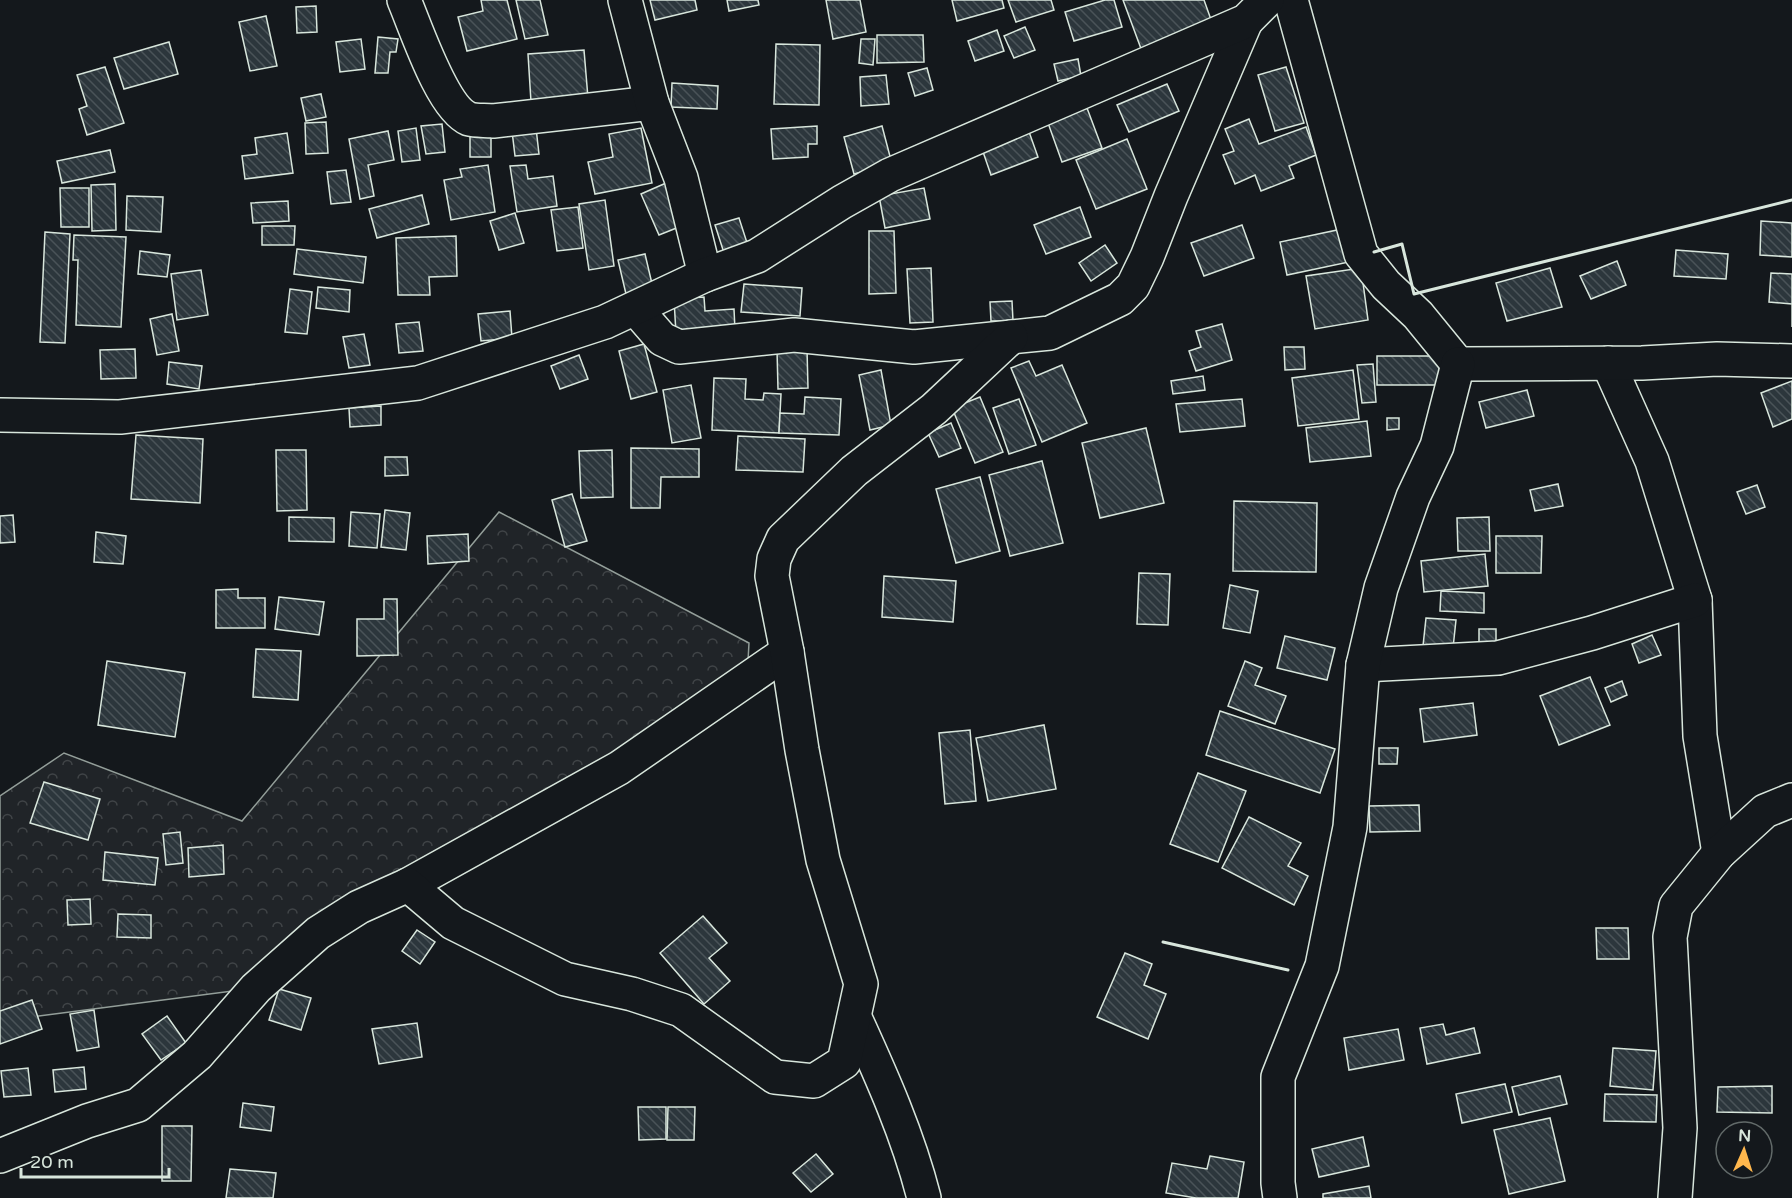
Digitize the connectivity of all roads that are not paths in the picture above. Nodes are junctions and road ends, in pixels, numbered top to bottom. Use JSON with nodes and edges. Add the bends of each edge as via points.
{"nodes":[{"id":1,"x":404,"y":0,"type":"edge"},
{"id":2,"x":625,"y":0,"type":"edge"},
{"id":3,"x":1291,"y":0,"type":"edge"},
{"id":4,"x":1256,"y":10,"type":"edge"},
{"id":5,"x":652,"y":103,"type":"junction"},
{"id":6,"x":705,"y":275,"type":"junction"},
{"id":7,"x":636,"y":309,"type":"junction"},
{"id":8,"x":1011,"y":337,"type":"junction"},
{"id":9,"x":1792,"y":361,"type":"edge"},
{"id":10,"x":1608,"y":363,"type":"junction"},
{"id":11,"x":1458,"y":364,"type":"junction"},
{"id":12,"x":0,"y":415,"type":"edge"},
{"id":13,"x":1695,"y":600,"type":"junction"},
{"id":14,"x":787,"y":652,"type":"junction"},
{"id":15,"x":1363,"y":665,"type":"junction"},
{"id":16,"x":1792,"y":800,"type":"edge"},
{"id":17,"x":1719,"y":853,"type":"junction"},
{"id":18,"x":408,"y":885,"type":"junction"},
{"id":19,"x":855,"y":1018,"type":"junction"},
{"id":20,"x":0,"y":1156,"type":"edge"},
{"id":21,"x":924,"y":1198,"type":"edge"},
{"id":22,"x":1280,"y":1198,"type":"edge"},
{"id":23,"x":1675,"y":1198,"type":"edge"}],
"edges":[{"from":1,"to":5,"type":"street","via":[[442,90],[469,119],[493,121]]},
{"from":2,"to":5,"type":"street"},
{"from":3,"to":11,"type":"street","via":[[1360,254]]},
{"from":4,"to":6,"type":"street","via":[[890,174],[757,256]]},
{"from":4,"to":8,"type":"street","via":[[1133,286],[1120,298],[1050,333]]},
{"from":5,"to":6,"type":"street","via":[[681,178]]},
{"from":6,"to":7,"type":"street"},
{"from":7,"to":8,"type":"street","via":[[662,339],[680,347],[794,335],[914,347]]},
{"from":7,"to":12,"type":"street","via":[[418,383],[120,417]]},
{"from":8,"to":14,"type":"street","via":[[934,409],[854,471],[783,539],[772,576]]},
{"from":9,"to":10,"type":"street"},
{"from":10,"to":11,"type":"street"},
{"from":10,"to":13,"type":"street","via":[[1652,462]]},
{"from":11,"to":15,"type":"street","via":[[1437,446],[1413,497],[1381,588]]},
{"from":13,"to":15,"type":"street","via":[[1498,658]]},
{"from":13,"to":17,"type":"street","via":[[1701,736]]},
{"from":14,"to":18,"type":"street","via":[[619,768]]},
{"from":14,"to":19,"type":"street","via":[[824,860],[861,984]]},
{"from":15,"to":22,"type":"street","via":[[1350,827],[1322,966],[1278,1077]]},
{"from":16,"to":17,"type":"street","via":[[1765,811]]},
{"from":17,"to":23,"type":"street","via":[[1676,906],[1670,937],[1680,1128]]},
{"from":18,"to":19,"type":"street","via":[[453,923],[565,979],[681,1010],[775,1077],[814,1081],[844,1062]]},
{"from":18,"to":20,"type":"street","via":[[359,907],[318,933],[256,988],[197,1055],[138,1105]]},
{"from":19,"to":21,"type":"street","via":[[891,1099]]}]}
